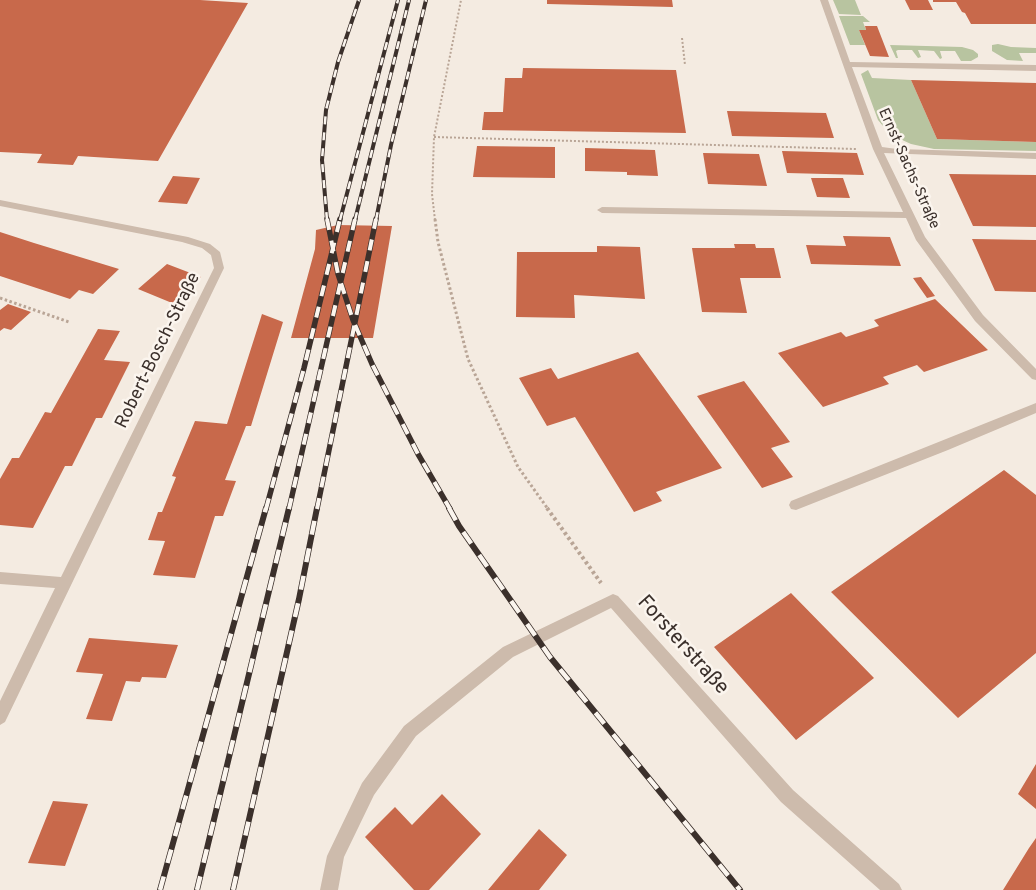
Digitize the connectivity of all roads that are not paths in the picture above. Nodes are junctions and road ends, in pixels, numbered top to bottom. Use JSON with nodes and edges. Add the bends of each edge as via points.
{"nodes":[{"id":1,"x":824,"y":0,"type":"edge"},
{"id":2,"x":847,"y":64,"type":"junction"},
{"id":3,"x":1036,"y":68,"type":"edge"},
{"id":4,"x":878,"y":149,"type":"junction"},
{"id":5,"x":1036,"y":156,"type":"edge"},
{"id":6,"x":0,"y":203,"type":"edge"},
{"id":7,"x":602,"y":210,"type":"dead end"},
{"id":8,"x":909,"y":216,"type":"junction"},
{"id":9,"x":1036,"y":376,"type":"edge"},
{"id":10,"x":1036,"y":408,"type":"edge"},
{"id":11,"x":796,"y":505,"type":"dead end"},
{"id":12,"x":0,"y":578,"type":"edge"},
{"id":13,"x":65,"y":583,"type":"junction"},
{"id":14,"x":0,"y":717,"type":"edge"},
{"id":15,"x":329,"y":890,"type":"edge"},
{"id":16,"x":893,"y":890,"type":"edge"}],
"edges":[{"from":1,"to":2,"type":"street","name":"Ernst-Sachs-Straße"},
{"from":2,"to":3,"type":"street"},
{"from":2,"to":4,"type":"street","name":"Ernst-Sachs-Straße"},
{"from":4,"to":5,"type":"street"},
{"from":4,"to":8,"type":"street","name":"Ernst-Sachs-Straße"},
{"from":6,"to":13,"type":"street","name":"Robert-Bosch-Straße","via":[[184,239],[206,246],[216,254],[219,268]]},
{"from":7,"to":8,"type":"street"},
{"from":8,"to":9,"type":"street","name":"Ernst-Sachs-Straße","via":[[920,238],[979,318]]},
{"from":10,"to":11,"type":"street"},
{"from":12,"to":13,"type":"street"},
{"from":13,"to":14,"type":"street"},
{"from":15,"to":16,"type":"street","name":"Forsterstraße","via":[[336,856],[368,789],[410,731],[508,652],[613,600],[787,796]]}]}
